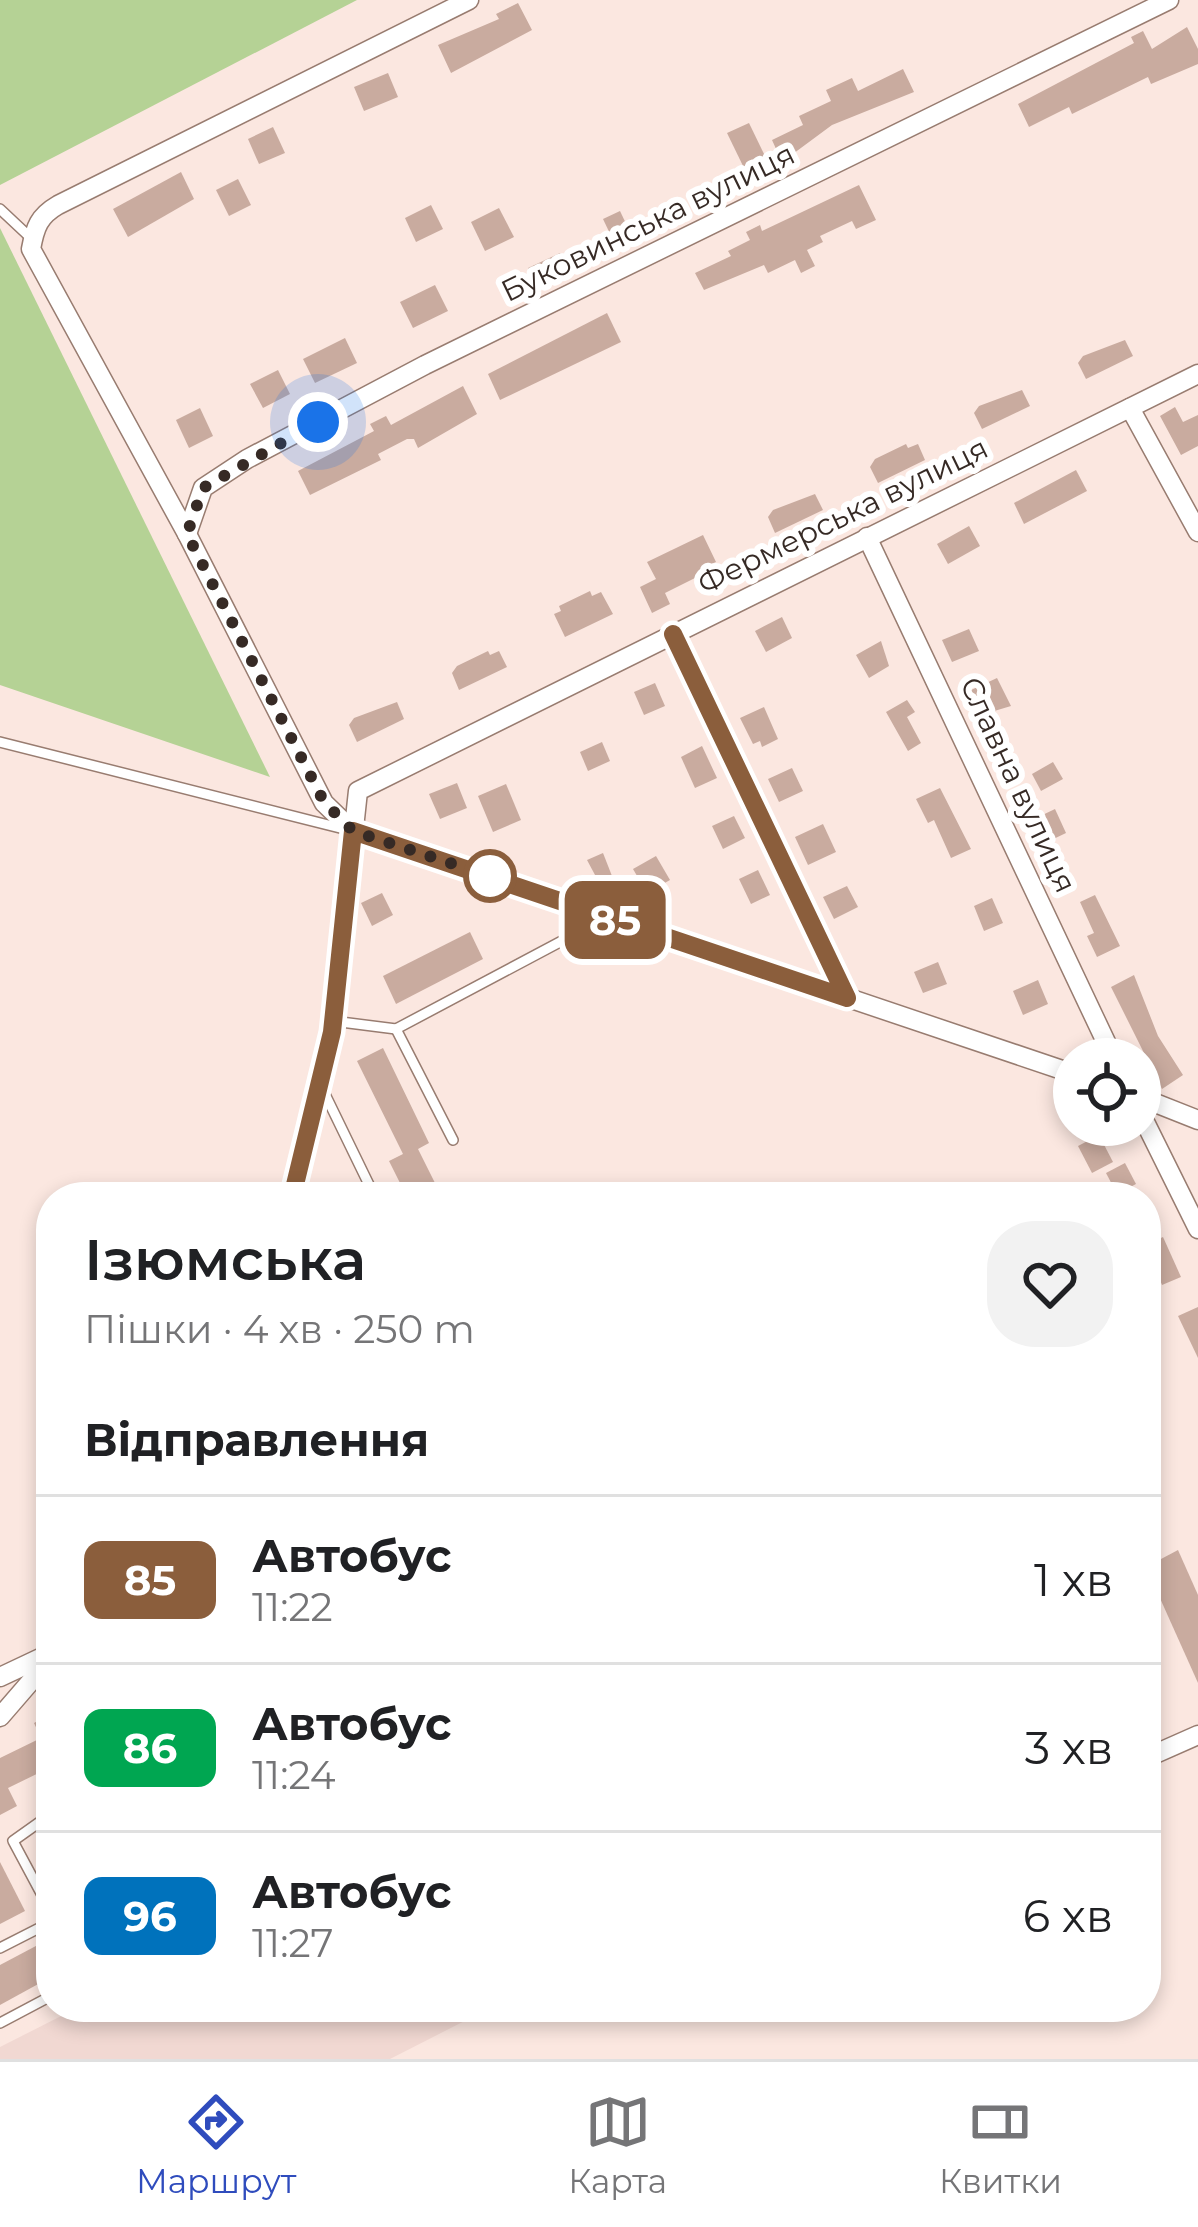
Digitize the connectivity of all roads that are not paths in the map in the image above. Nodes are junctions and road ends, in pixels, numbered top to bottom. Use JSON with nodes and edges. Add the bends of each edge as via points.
{"nodes":[{"id":1,"x":469,"y":0,"type":"edge"},
{"id":2,"x":1169,"y":0,"type":"edge"},
{"id":3,"x":0,"y":208,"type":"edge"},
{"id":4,"x":33,"y":240,"type":"junction"},
{"id":5,"x":1198,"y":374,"type":"edge"},
{"id":6,"x":1130,"y":408,"type":"junction"},
{"id":7,"x":1198,"y":532,"type":"edge"},
{"id":8,"x":187,"y":534,"type":"junction"},
{"id":9,"x":867,"y":537,"type":"junction"},
{"id":10,"x":673,"y":634,"type":"junction"},
{"id":11,"x":0,"y":742,"type":"edge"},
{"id":12,"x":353,"y":831,"type":"junction"},
{"id":13,"x":607,"y":917,"type":"junction"},
{"id":14,"x":847,"y":998,"type":"junction"},
{"id":15,"x":333,"y":1021,"type":"junction"},
{"id":16,"x":396,"y":1029,"type":"junction"},
{"id":17,"x":1104,"y":1038,"type":"edge"},
{"id":18,"x":1053,"y":1068,"type":"edge"},
{"id":19,"x":320,"y":1084,"type":"junction"},
{"id":20,"x":1161,"y":1105,"type":"edge"},
{"id":21,"x":1198,"y":1120,"type":"edge"},
{"id":22,"x":453,"y":1140,"type":"dead end"},
{"id":23,"x":1157,"y":1146,"type":"edge"},
{"id":24,"x":296,"y":1182,"type":"edge"},
{"id":25,"x":368,"y":1182,"type":"edge"},
{"id":26,"x":1198,"y":1229,"type":"edge"},
{"id":27,"x":36,"y":1661,"type":"edge"},
{"id":28,"x":36,"y":1673,"type":"edge"},
{"id":29,"x":0,"y":1677,"type":"edge"},
{"id":30,"x":0,"y":1717,"type":"edge"},
{"id":31,"x":1198,"y":1736,"type":"edge"},
{"id":32,"x":1161,"y":1752,"type":"edge"},
{"id":33,"x":36,"y":1825,"type":"edge"},
{"id":34,"x":36,"y":1884,"type":"edge"},
{"id":35,"x":36,"y":1930,"type":"edge"},
{"id":36,"x":0,"y":1948,"type":"edge"},
{"id":37,"x":36,"y":2004,"type":"edge"},
{"id":38,"x":0,"y":2023,"type":"edge"}],
"edges":[{"from":1,"to":4,"type":"street","via":[[58,205],[42,214]]},
{"from":2,"to":8,"type":"street","name":"Буковинська вулиця","via":[[247,459],[203,488]]},
{"from":3,"to":4,"type":"lane"},
{"from":4,"to":8,"type":"street"},
{"from":5,"to":6,"type":"street","name":"Фермерська вулиця"},
{"from":6,"to":7,"type":"street"},
{"from":6,"to":9,"type":"street","name":"Фермерська вулиця"},
{"from":8,"to":12,"type":"street","via":[[324,802]]},
{"from":9,"to":10,"type":"street","name":"Фермерська вулиця"},
{"from":9,"to":17,"type":"street","name":"Славна вулиця"},
{"from":10,"to":12,"type":"street","name":"Фермерська вулиця","via":[[358,791]]},
{"from":10,"to":14,"type":"street"},
{"from":11,"to":12,"type":"lane"},
{"from":12,"to":13,"type":"street"},
{"from":12,"to":15,"type":"street"},
{"from":13,"to":14,"type":"street"},
{"from":13,"to":16,"type":"lane"},
{"from":14,"to":18,"type":"street"},
{"from":15,"to":16,"type":"lane"},
{"from":15,"to":19,"type":"street"},
{"from":16,"to":22,"type":"lane"},
{"from":19,"to":24,"type":"street"},
{"from":19,"to":25,"type":"lane"},
{"from":20,"to":21,"type":"street"},
{"from":23,"to":26,"type":"street"},
{"from":27,"to":29,"type":"street"},
{"from":28,"to":30,"type":"street"},
{"from":31,"to":32,"type":"street"},
{"from":33,"to":34,"type":"lane","via":[[13,1841]]},
{"from":35,"to":36,"type":"lane"},
{"from":37,"to":38,"type":"lane"}]}
